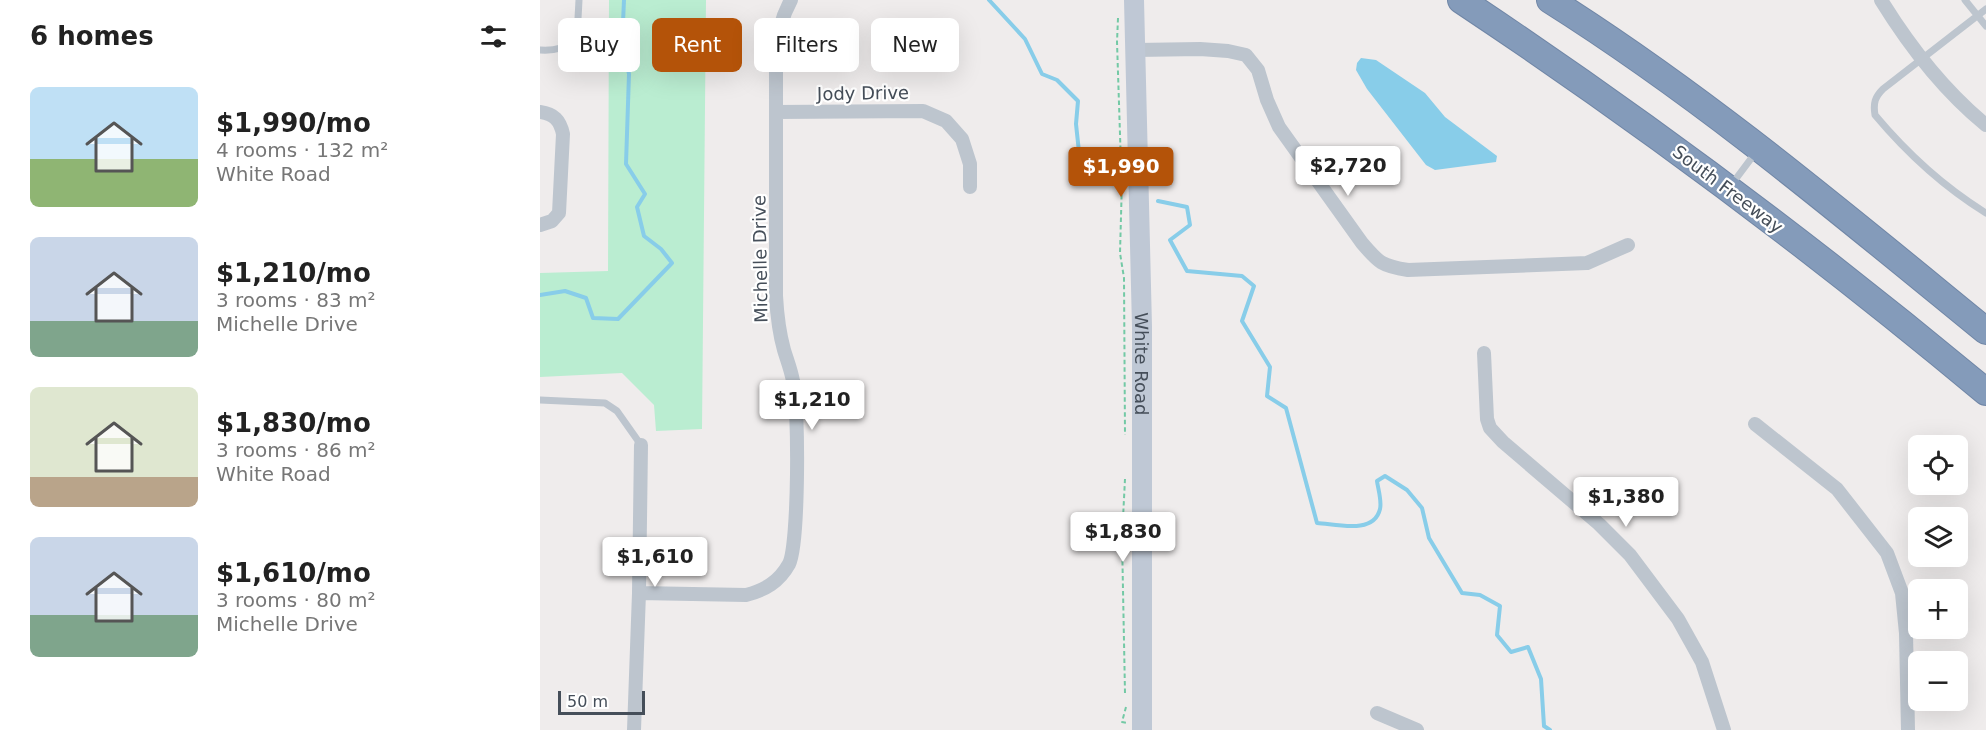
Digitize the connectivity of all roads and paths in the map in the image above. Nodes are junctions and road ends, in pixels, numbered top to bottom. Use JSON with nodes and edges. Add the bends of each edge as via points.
{"nodes":[{"id":1,"x":579,"y":0,"type":"edge"},
{"id":2,"x":790,"y":0,"type":"edge"},
{"id":3,"x":1134,"y":0,"type":"edge"},
{"id":4,"x":1461,"y":0,"type":"edge"},
{"id":5,"x":1550,"y":0,"type":"edge"},
{"id":6,"x":1881,"y":0,"type":"edge"},
{"id":7,"x":1965,"y":0,"type":"edge"},
{"id":8,"x":1986,"y":9,"type":"edge"},
{"id":9,"x":1977,"y":16,"type":"junction"},
{"id":10,"x":1118,"y":17,"type":"dead end"},
{"id":11,"x":1986,"y":26,"type":"edge"},
{"id":12,"x":540,"y":50,"type":"edge"},
{"id":13,"x":1136,"y":50,"type":"junction"},
{"id":14,"x":1922,"y":60,"type":"junction"},
{"id":15,"x":540,"y":111,"type":"edge"},
{"id":16,"x":776,"y":112,"type":"junction"},
{"id":17,"x":1986,"y":125,"type":"edge"},
{"id":18,"x":1759,"y":149,"type":"junction"},
{"id":19,"x":970,"y":187,"type":"dead end"},
{"id":20,"x":1729,"y":189,"type":"junction"},
{"id":21,"x":1986,"y":213,"type":"edge"},
{"id":22,"x":540,"y":225,"type":"edge"},
{"id":23,"x":1628,"y":245,"type":"dead end"},
{"id":24,"x":1986,"y":331,"type":"edge"},
{"id":25,"x":1484,"y":353,"type":"dead end"},
{"id":26,"x":1986,"y":392,"type":"edge"},
{"id":27,"x":540,"y":400,"type":"edge"},
{"id":28,"x":1755,"y":424,"type":"dead end"},
{"id":29,"x":1125,"y":444,"type":"dead end"},
{"id":30,"x":641,"y":445,"type":"joint"},
{"id":31,"x":1125,"y":480,"type":"dead end"},
{"id":32,"x":639,"y":593,"type":"junction"},
{"id":33,"x":1377,"y":713,"type":"dead end"},
{"id":34,"x":1142,"y":729,"type":"edge"},
{"id":35,"x":634,"y":730,"type":"edge"},
{"id":36,"x":1417,"y":730,"type":"edge"},
{"id":37,"x":1724,"y":730,"type":"edge"},
{"id":38,"x":1908,"y":730,"type":"edge"}],
"edges":[{"from":1,"to":12,"type":"lane","via":[[577,37],[567,46]]},
{"from":2,"to":16,"type":"street","name":"Michelle Drive","via":[[778,34]]},
{"from":3,"to":13,"type":"street","name":"White Road"},
{"from":4,"to":20,"type":"highway","name":"South Freeway","via":[[1611,102]]},
{"from":5,"to":18,"type":"highway","via":[[1602,33]]},
{"from":6,"to":14,"type":"street"},
{"from":7,"to":9,"type":"lane"},
{"from":8,"to":9,"type":"lane"},
{"from":9,"to":11,"type":"lane"},
{"from":9,"to":14,"type":"lane"},
{"from":10,"to":29,"type":"path"},
{"from":13,"to":23,"type":"street","via":[[1200,49],[1246,55],[1258,70],[1279,127],[1362,243],[1388,267],[1408,270],[1587,263]]},
{"from":13,"to":34,"type":"street","name":"White Road","via":[[1142,327]]},
{"from":14,"to":17,"type":"street"},
{"from":14,"to":21,"type":"lane","via":[[1876,96],[1875,115],[1941,181]]},
{"from":15,"to":22,"type":"street","via":[[553,115],[562,134],[559,213],[552,221]]},
{"from":16,"to":19,"type":"street","name":"Jody Drive","via":[[923,111],[946,121],[962,139]]},
{"from":16,"to":32,"type":"street","name":"Michelle Drive","via":[[778,322],[794,380],[797,409],[795,532],[790,561],[773,584],[746,595]]},
{"from":18,"to":20,"type":"lane"},
{"from":18,"to":24,"type":"highway"},
{"from":20,"to":26,"type":"highway","name":"South Freeway","via":[[1915,332]]},
{"from":25,"to":37,"type":"street","via":[[1485,409],[1490,428],[1630,555],[1678,619],[1702,662]]},
{"from":27,"to":30,"type":"lane","via":[[604,402],[617,411]]},
{"from":28,"to":38,"type":"street","via":[[1837,489],[1887,553],[1902,593]]},
{"from":30,"to":32,"type":"street"},
{"from":31,"to":34,"type":"path","via":[[1122,538],[1126,709],[1122,722]]},
{"from":32,"to":35,"type":"street"},
{"from":33,"to":36,"type":"street"}]}
